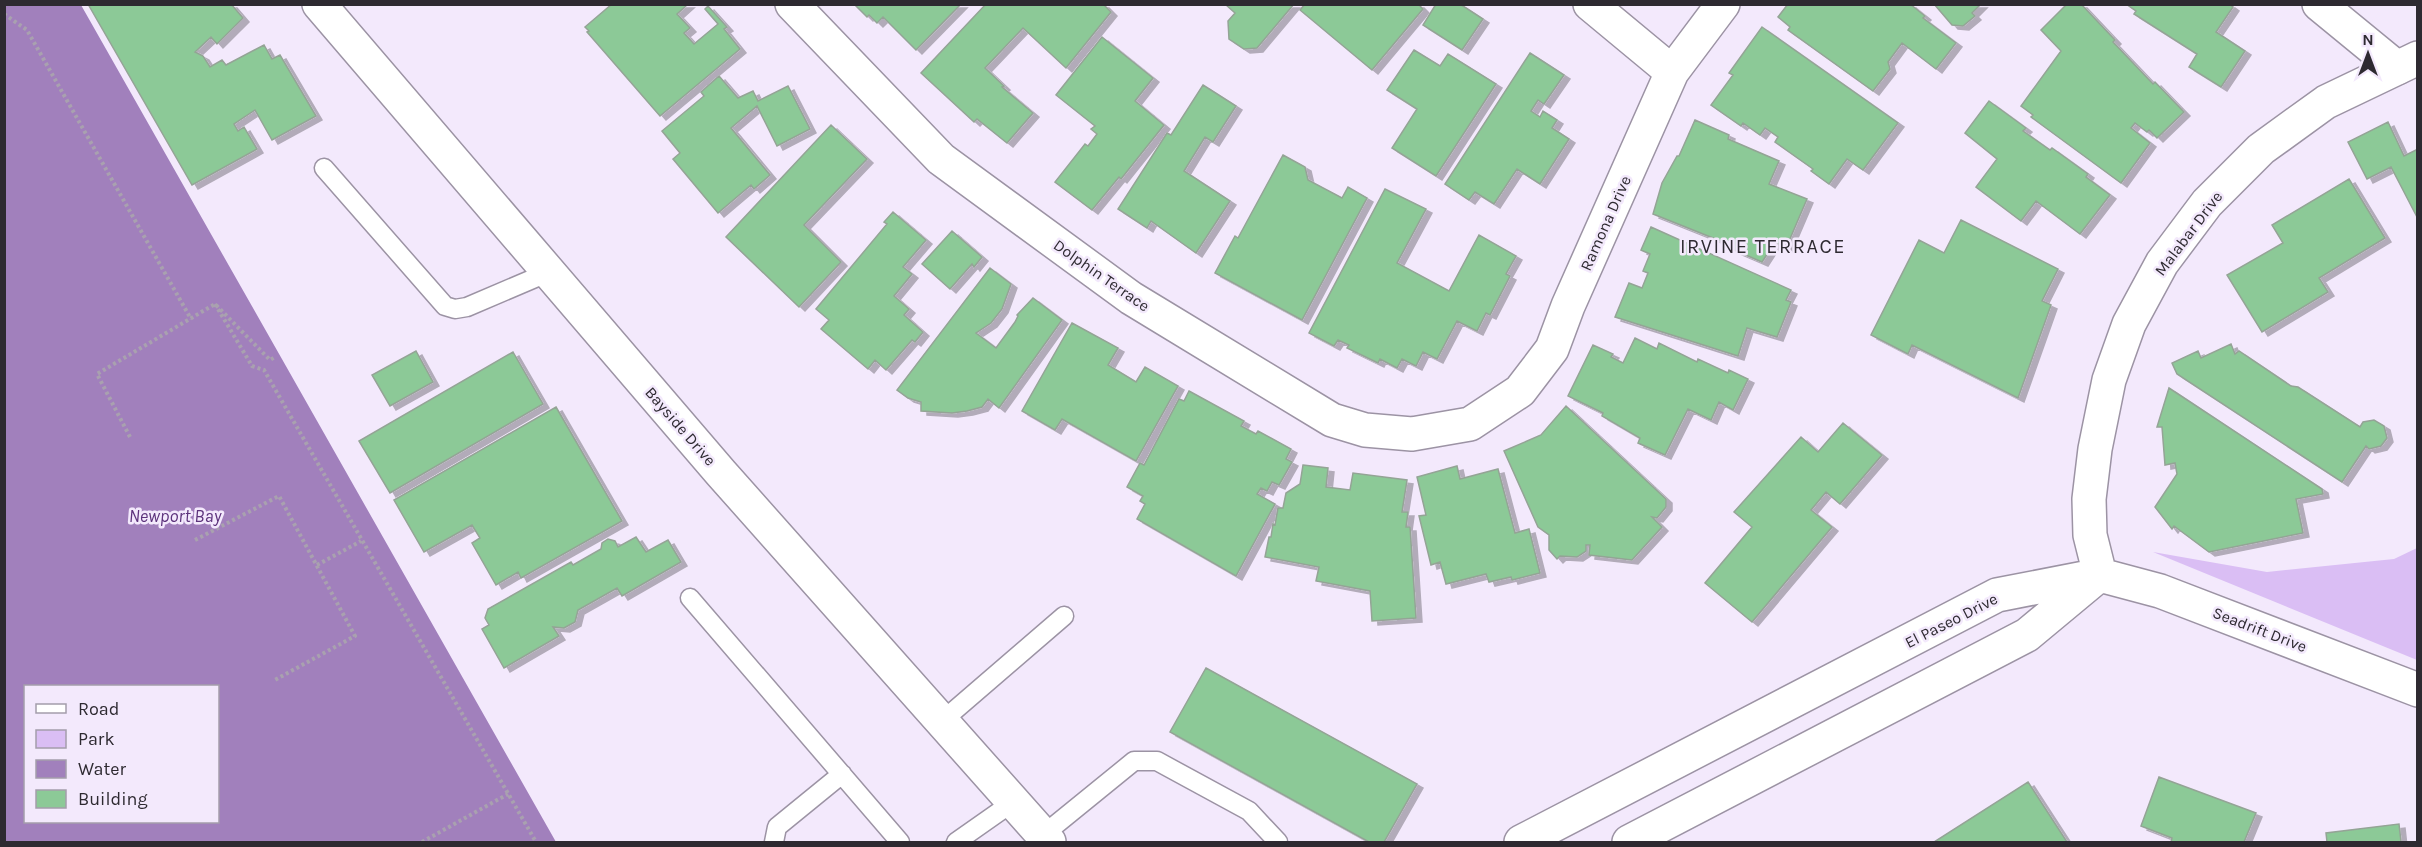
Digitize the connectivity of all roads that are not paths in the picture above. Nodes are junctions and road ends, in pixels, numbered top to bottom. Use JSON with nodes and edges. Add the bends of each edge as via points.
{"nodes":[{"id":1,"x":319,"y":4,"type":"edge"},
{"id":2,"x":792,"y":4,"type":"edge"},
{"id":3,"x":1590,"y":4,"type":"edge"},
{"id":4,"x":1723,"y":4,"type":"edge"},
{"id":5,"x":2319,"y":4,"type":"edge"},
{"id":6,"x":2407,"y":63,"type":"edge"},
{"id":7,"x":1672,"y":72,"type":"junction"},
{"id":8,"x":324,"y":168,"type":"dead end"},
{"id":9,"x":549,"y":272,"type":"junction"},
{"id":10,"x":1470,"y":424,"type":"joint"},
{"id":11,"x":2100,"y":575,"type":"junction"},
{"id":12,"x":690,"y":598,"type":"dead end"},
{"id":13,"x":1064,"y":616,"type":"dead end"},
{"id":14,"x":2418,"y":690,"type":"edge"},
{"id":15,"x":941,"y":722,"type":"junction"},
{"id":16,"x":842,"y":774,"type":"junction"},
{"id":17,"x":1013,"y":802,"type":"junction"},
{"id":18,"x":1046,"y":839,"type":"edge"},
{"id":19,"x":774,"y":843,"type":"edge"},
{"id":20,"x":900,"y":843,"type":"edge"},
{"id":21,"x":956,"y":843,"type":"edge"},
{"id":22,"x":1278,"y":843,"type":"edge"},
{"id":23,"x":1521,"y":843,"type":"edge"},
{"id":24,"x":1629,"y":843,"type":"edge"}],
"edges":[{"from":1,"to":9,"type":"street","name":"Bayside Drive"},
{"from":2,"to":10,"type":"street","name":"Dolphin Terrace","via":[[941,159],[1131,298],[1332,420],[1365,430],[1412,434]]},
{"from":3,"to":7,"type":"street"},
{"from":4,"to":7,"type":"street","name":"Ramona Drive"},
{"from":5,"to":6,"type":"street"},
{"from":6,"to":11,"type":"street","name":"Malabar Drive","via":[[2326,102],[2261,149],[2207,202],[2162,264],[2129,324],[2109,380],[2099,426],[2089,499],[2090,535]]},
{"from":7,"to":10,"type":"street","name":"Ramona Drive","via":[[1552,349],[1520,391]]},
{"from":8,"to":9,"type":"lane","via":[[445,306],[467,307]]},
{"from":9,"to":15,"type":"street","name":"Bayside Drive"},
{"from":11,"to":14,"type":"street","name":"Seadrift Drive","via":[[2160,591]]},
{"from":11,"to":23,"type":"street","name":"El Paseo Drive","via":[[1997,595]]},
{"from":11,"to":24,"type":"street","via":[[2027,635]]},
{"from":12,"to":16,"type":"lane"},
{"from":13,"to":15,"type":"lane"},
{"from":15,"to":17,"type":"street","name":"Bayside Drive"},
{"from":16,"to":19,"type":"lane","via":[[777,827]]},
{"from":16,"to":20,"type":"lane"},
{"from":17,"to":18,"type":"street","name":"Bayside Drive"},
{"from":17,"to":21,"type":"lane"},
{"from":18,"to":22,"type":"lane","via":[[1134,761],[1156,761],[1249,811]]}]}
